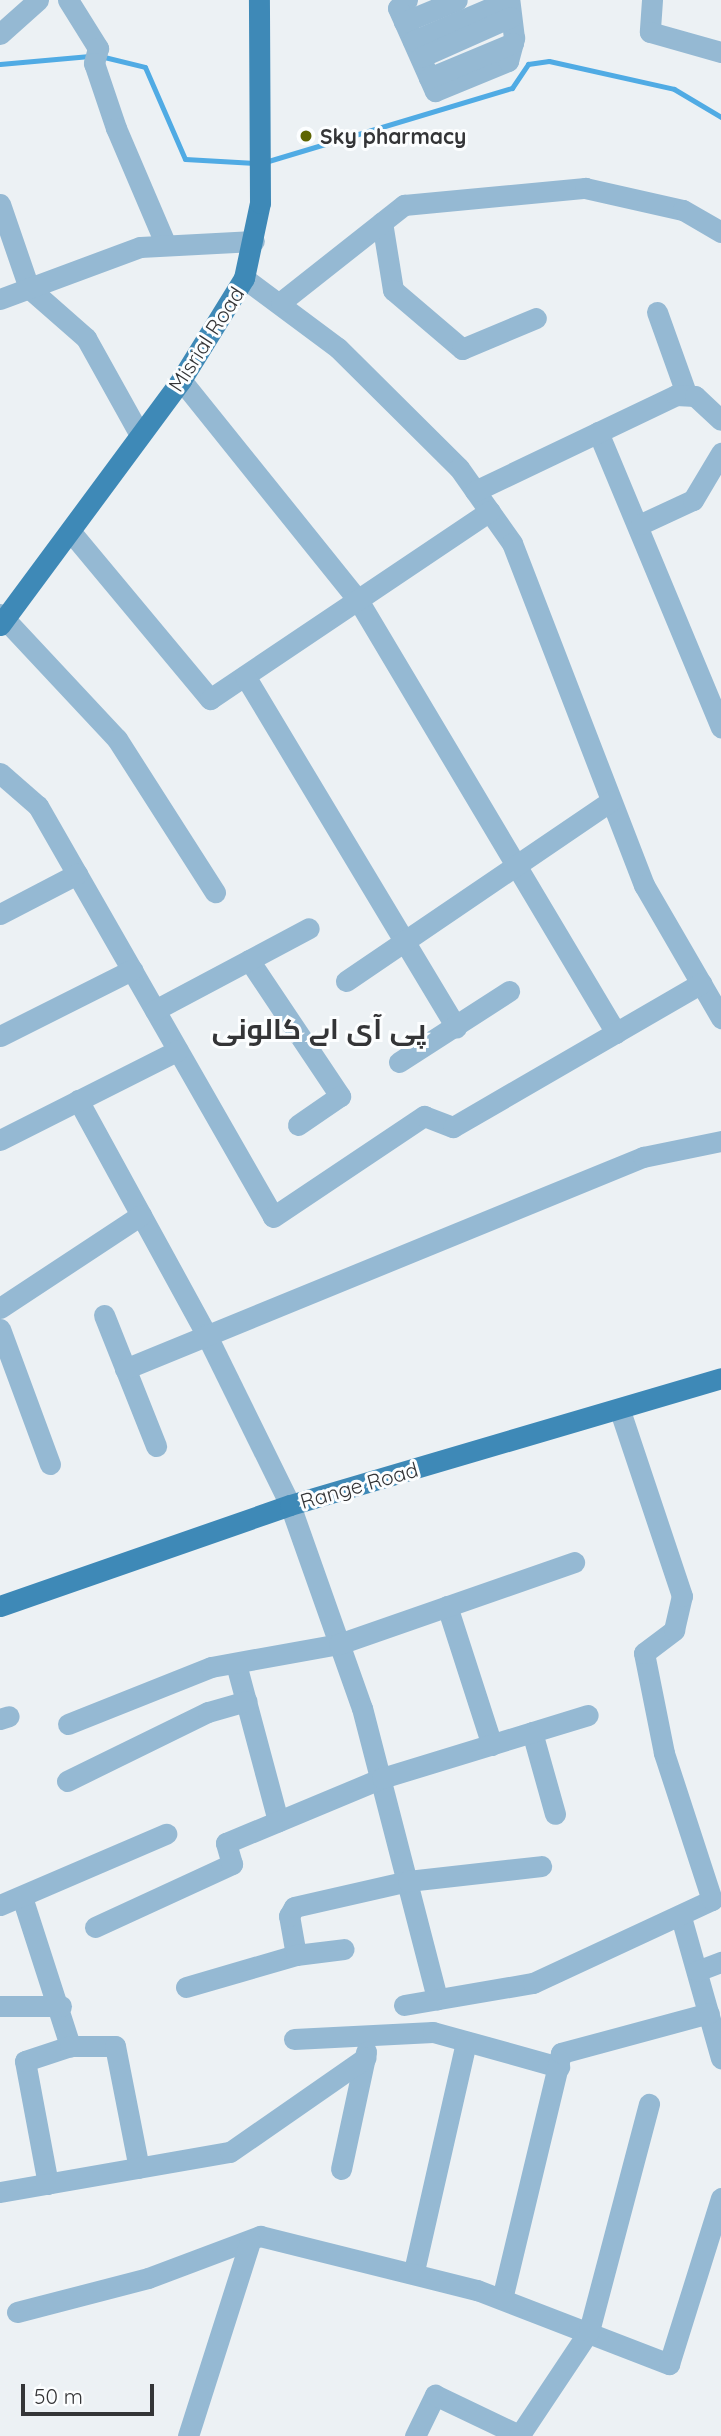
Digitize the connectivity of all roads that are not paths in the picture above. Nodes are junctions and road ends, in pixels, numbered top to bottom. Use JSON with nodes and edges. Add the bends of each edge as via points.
{"nodes":[{"id":1,"x":38,"y":0,"type":"edge"},
{"id":2,"x":68,"y":0,"type":"edge"},
{"id":3,"x":259,"y":0,"type":"edge"},
{"id":4,"x":407,"y":0,"type":"edge"},
{"id":5,"x":457,"y":0,"type":"edge"},
{"id":6,"x":652,"y":0,"type":"edge"},
{"id":7,"x":509,"y":6,"type":"edge"},
{"id":8,"x":0,"y":34,"type":"edge"},
{"id":9,"x":413,"y":40,"type":"junction"},
{"id":10,"x":721,"y":52,"type":"edge"},
{"id":11,"x":0,"y":204,"type":"edge"},
{"id":12,"x":382,"y":222,"type":"junction"},
{"id":13,"x":721,"y":232,"type":"edge"},
{"id":14,"x":254,"y":241,"type":"junction"},
{"id":15,"x":166,"y":245,"type":"junction"},
{"id":16,"x":244,"y":278,"type":"junction"},
{"id":17,"x":29,"y":288,"type":"junction"},
{"id":18,"x":0,"y":299,"type":"edge"},
{"id":19,"x":281,"y":302,"type":"junction"},
{"id":20,"x":657,"y":312,"type":"dead end"},
{"id":21,"x":536,"y":318,"type":"dead end"},
{"id":22,"x":181,"y":380,"type":"junction"},
{"id":23,"x":686,"y":393,"type":"junction"},
{"id":24,"x":721,"y":420,"type":"edge"},
{"id":25,"x":598,"y":432,"type":"junction"},
{"id":26,"x":140,"y":435,"type":"junction"},
{"id":27,"x":721,"y":453,"type":"edge"},
{"id":28,"x":475,"y":491,"type":"junction"},
{"id":29,"x":489,"y":511,"type":"junction"},
{"id":30,"x":641,"y":524,"type":"junction"},
{"id":31,"x":70,"y":531,"type":"junction"},
{"id":32,"x":358,"y":600,"type":"junction"},
{"id":33,"x":2,"y":619,"type":"edge"},
{"id":34,"x":245,"y":676,"type":"junction"},
{"id":35,"x":721,"y":727,"type":"edge"},
{"id":36,"x":0,"y":772,"type":"edge"},
{"id":37,"x":611,"y":801,"type":"junction"},
{"id":38,"x":514,"y":866,"type":"junction"},
{"id":39,"x":76,"y":874,"type":"junction"},
{"id":40,"x":215,"y":892,"type":"dead end"},
{"id":41,"x":0,"y":915,"type":"edge"},
{"id":42,"x":309,"y":928,"type":"dead end"},
{"id":43,"x":404,"y":942,"type":"junction"},
{"id":44,"x":249,"y":960,"type":"junction"},
{"id":45,"x":132,"y":970,"type":"junction"},
{"id":46,"x":346,"y":981,"type":"dead end"},
{"id":47,"x":701,"y":983,"type":"junction"},
{"id":48,"x":509,"y":991,"type":"dead end"},
{"id":49,"x":155,"y":1010,"type":"junction"},
{"id":50,"x":721,"y":1018,"type":"edge"},
{"id":51,"x":456,"y":1027,"type":"junction"},
{"id":52,"x":616,"y":1033,"type":"junction"},
{"id":53,"x":0,"y":1036,"type":"edge"},
{"id":54,"x":178,"y":1050,"type":"junction"},
{"id":55,"x":399,"y":1062,"type":"dead end"},
{"id":56,"x":78,"y":1100,"type":"junction"},
{"id":57,"x":298,"y":1125,"type":"dead end"},
{"id":58,"x":0,"y":1140,"type":"edge"},
{"id":59,"x":721,"y":1141,"type":"edge"},
{"id":60,"x":141,"y":1215,"type":"junction"},
{"id":61,"x":0,"y":1308,"type":"edge"},
{"id":62,"x":104,"y":1315,"type":"dead end"},
{"id":63,"x":0,"y":1329,"type":"edge"},
{"id":64,"x":206,"y":1334,"type":"junction"},
{"id":65,"x":125,"y":1368,"type":"junction"},
{"id":66,"x":721,"y":1378,"type":"edge"},
{"id":67,"x":620,"y":1411,"type":"junction"},
{"id":68,"x":156,"y":1446,"type":"dead end"},
{"id":69,"x":50,"y":1464,"type":"dead end"},
{"id":70,"x":290,"y":1505,"type":"junction"},
{"id":71,"x":574,"y":1562,"type":"dead end"},
{"id":72,"x":0,"y":1606,"type":"edge"},
{"id":73,"x":447,"y":1606,"type":"junction"},
{"id":74,"x":340,"y":1644,"type":"junction"},
{"id":75,"x":236,"y":1664,"type":"junction"},
{"id":76,"x":246,"y":1701,"type":"junction"},
{"id":77,"x":588,"y":1715,"type":"dead end"},
{"id":78,"x":68,"y":1724,"type":"dead end"},
{"id":79,"x":532,"y":1732,"type":"junction"},
{"id":80,"x":492,"y":1745,"type":"junction"},
{"id":81,"x":382,"y":1778,"type":"junction"},
{"id":82,"x":67,"y":1781,"type":"dead end"},
{"id":83,"x":555,"y":1814,"type":"dead end"},
{"id":84,"x":278,"y":1821,"type":"junction"},
{"id":85,"x":166,"y":1834,"type":"dead end"},
{"id":86,"x":541,"y":1866,"type":"dead end"},
{"id":87,"x":408,"y":1881,"type":"junction"},
{"id":88,"x":22,"y":1897,"type":"junction"},
{"id":89,"x":0,"y":1905,"type":"edge"},
{"id":90,"x":681,"y":1917,"type":"junction"},
{"id":91,"x":95,"y":1927,"type":"dead end"},
{"id":92,"x":344,"y":1949,"type":"dead end"},
{"id":93,"x":296,"y":1955,"type":"junction"},
{"id":94,"x":721,"y":1962,"type":"edge"},
{"id":95,"x":697,"y":1971,"type":"junction"},
{"id":96,"x":186,"y":1987,"type":"dead end"},
{"id":97,"x":437,"y":1999,"type":"junction"},
{"id":98,"x":404,"y":2005,"type":"dead end"},
{"id":99,"x":0,"y":2006,"type":"edge"},
{"id":100,"x":61,"y":2006,"type":"junction"},
{"id":101,"x":709,"y":2013,"type":"junction"},
{"id":102,"x":369,"y":2031,"type":"junction"},
{"id":103,"x":294,"y":2039,"type":"dead end"},
{"id":104,"x":466,"y":2042,"type":"junction"},
{"id":105,"x":70,"y":2046,"type":"junction"},
{"id":106,"x":365,"y":2058,"type":"junction"},
{"id":107,"x":721,"y":2058,"type":"edge"},
{"id":108,"x":559,"y":2067,"type":"junction"},
{"id":109,"x":649,"y":2104,"type":"dead end"},
{"id":110,"x":139,"y":2168,"type":"junction"},
{"id":111,"x":341,"y":2169,"type":"dead end"},
{"id":112,"x":48,"y":2184,"type":"junction"},
{"id":113,"x":0,"y":2192,"type":"edge"},
{"id":114,"x":721,"y":2198,"type":"edge"},
{"id":115,"x":250,"y":2242,"type":"junction"},
{"id":116,"x":414,"y":2271,"type":"junction"},
{"id":117,"x":502,"y":2299,"type":"junction"},
{"id":118,"x":17,"y":2312,"type":"dead end"},
{"id":119,"x":589,"y":2331,"type":"junction"},
{"id":120,"x":188,"y":2436,"type":"edge"},
{"id":121,"x":415,"y":2436,"type":"edge"},
{"id":122,"x":519,"y":2436,"type":"edge"}],
"edges":[{"from":1,"to":8,"type":"street"},
{"from":2,"to":15,"type":"street","via":[[96,56]]},
{"from":3,"to":14,"type":"main road","name":"Misrial Road","via":[[263,137]]},
{"from":4,"to":9,"type":"street","via":[[398,8]]},
{"from":5,"to":9,"type":"street"},
{"from":6,"to":10,"type":"street","via":[[650,32]]},
{"from":7,"to":9,"type":"street"},
{"from":7,"to":9,"type":"street","via":[[513,43],[508,61],[435,91]]},
{"from":11,"to":17,"type":"street"},
{"from":12,"to":13,"type":"street","via":[[404,205],[584,188],[683,210]]},
{"from":12,"to":19,"type":"street"},
{"from":12,"to":21,"type":"street","via":[[393,290],[462,349]]},
{"from":14,"to":15,"type":"street"},
{"from":14,"to":16,"type":"main road","name":"Misrial Road"},
{"from":15,"to":17,"type":"street","via":[[139,247]]},
{"from":16,"to":19,"type":"street"},
{"from":16,"to":22,"type":"main road","name":"Misrial Road"},
{"from":17,"to":18,"type":"street"},
{"from":17,"to":26,"type":"street","via":[[86,338]]},
{"from":19,"to":28,"type":"street","via":[[338,348]]},
{"from":20,"to":23,"type":"street"},
{"from":22,"to":26,"type":"main road","name":"Misrial Road"},
{"from":22,"to":32,"type":"street"},
{"from":23,"to":24,"type":"street"},
{"from":23,"to":25,"type":"street"},
{"from":25,"to":28,"type":"street"},
{"from":25,"to":30,"type":"street"},
{"from":26,"to":31,"type":"main road","name":"Misrial Road"},
{"from":27,"to":30,"type":"street","via":[[693,500]]},
{"from":28,"to":29,"type":"street"},
{"from":29,"to":32,"type":"street"},
{"from":29,"to":37,"type":"street","via":[[512,543]]},
{"from":30,"to":35,"type":"street"},
{"from":31,"to":33,"type":"main road","name":"Misrial Road"},
{"from":31,"to":34,"type":"street","via":[[210,699]]},
{"from":32,"to":34,"type":"street"},
{"from":32,"to":38,"type":"street"},
{"from":33,"to":40,"type":"street","via":[[117,739]]},
{"from":34,"to":43,"type":"street"},
{"from":36,"to":39,"type":"street","via":[[38,806]]},
{"from":37,"to":38,"type":"street"},
{"from":37,"to":47,"type":"street","via":[[644,885]]},
{"from":38,"to":43,"type":"street"},
{"from":38,"to":52,"type":"street"},
{"from":39,"to":41,"type":"street"},
{"from":39,"to":45,"type":"street"},
{"from":42,"to":44,"type":"street"},
{"from":43,"to":46,"type":"street"},
{"from":43,"to":51,"type":"street"},
{"from":44,"to":49,"type":"street"},
{"from":44,"to":57,"type":"street","via":[[340,1096]]},
{"from":45,"to":49,"type":"street"},
{"from":45,"to":53,"type":"street"},
{"from":47,"to":50,"type":"street"},
{"from":47,"to":52,"type":"street"},
{"from":48,"to":51,"type":"street"},
{"from":49,"to":54,"type":"street"},
{"from":51,"to":55,"type":"street"},
{"from":52,"to":54,"type":"street","via":[[453,1127],[424,1116],[273,1217]]},
{"from":54,"to":56,"type":"street"},
{"from":56,"to":58,"type":"street"},
{"from":56,"to":60,"type":"street"},
{"from":59,"to":64,"type":"street","via":[[643,1157]]},
{"from":60,"to":61,"type":"street"},
{"from":60,"to":64,"type":"street"},
{"from":62,"to":65,"type":"street"},
{"from":63,"to":69,"type":"street"},
{"from":64,"to":65,"type":"street"},
{"from":64,"to":70,"type":"street"},
{"from":65,"to":68,"type":"street"},
{"from":66,"to":67,"type":"main road","name":"Range Road"},
{"from":67,"to":70,"type":"main road","name":"Range Road"},
{"from":67,"to":90,"type":"street","via":[[682,1597],[674,1630],[644,1653],[664,1753],[712,1900]]},
{"from":70,"to":72,"type":"main road","name":"Range Road"},
{"from":70,"to":74,"type":"street"},
{"from":71,"to":73,"type":"street"},
{"from":73,"to":74,"type":"street"},
{"from":73,"to":80,"type":"street"},
{"from":74,"to":75,"type":"street"},
{"from":74,"to":81,"type":"street"},
{"from":75,"to":76,"type":"street"},
{"from":75,"to":78,"type":"street","via":[[211,1667]]},
{"from":76,"to":82,"type":"street","via":[[208,1712]]},
{"from":76,"to":84,"type":"street"},
{"from":77,"to":79,"type":"street"},
{"from":79,"to":80,"type":"street"},
{"from":79,"to":83,"type":"street"},
{"from":80,"to":81,"type":"street"},
{"from":81,"to":84,"type":"street"},
{"from":81,"to":87,"type":"street"},
{"from":84,"to":91,"type":"street","via":[[226,1843],[232,1864]]},
{"from":85,"to":88,"type":"street"},
{"from":86,"to":87,"type":"street"},
{"from":87,"to":93,"type":"street","via":[[294,1907],[289,1916]]},
{"from":87,"to":97,"type":"street"},
{"from":88,"to":89,"type":"street"},
{"from":88,"to":100,"type":"street"},
{"from":90,"to":95,"type":"street"},
{"from":90,"to":97,"type":"street","via":[[533,1983]]},
{"from":92,"to":93,"type":"street"},
{"from":93,"to":96,"type":"street"},
{"from":94,"to":95,"type":"street"},
{"from":95,"to":101,"type":"street"},
{"from":97,"to":98,"type":"street"},
{"from":99,"to":100,"type":"street"},
{"from":100,"to":105,"type":"street"},
{"from":101,"to":107,"type":"street"},
{"from":101,"to":108,"type":"street","via":[[564,2049]]},
{"from":102,"to":103,"type":"street"},
{"from":102,"to":104,"type":"street","via":[[433,2032]]},
{"from":102,"to":106,"type":"street"},
{"from":104,"to":108,"type":"street"},
{"from":104,"to":116,"type":"street"},
{"from":105,"to":110,"type":"street","via":[[118,2050]]},
{"from":105,"to":112,"type":"street","via":[[24,2061]]},
{"from":106,"to":110,"type":"street","via":[[230,2152]]},
{"from":106,"to":111,"type":"street"},
{"from":108,"to":117,"type":"street"},
{"from":109,"to":119,"type":"street"},
{"from":110,"to":112,"type":"street"},
{"from":112,"to":113,"type":"street"},
{"from":114,"to":119,"type":"street","via":[[669,2364]]},
{"from":115,"to":116,"type":"street","via":[[260,2236]]},
{"from":115,"to":118,"type":"street","via":[[136,2282]]},
{"from":115,"to":120,"type":"street"},
{"from":116,"to":117,"type":"street"},
{"from":117,"to":119,"type":"street"},
{"from":119,"to":122,"type":"street"},
{"from":121,"to":122,"type":"street","via":[[435,2395]]}]}
